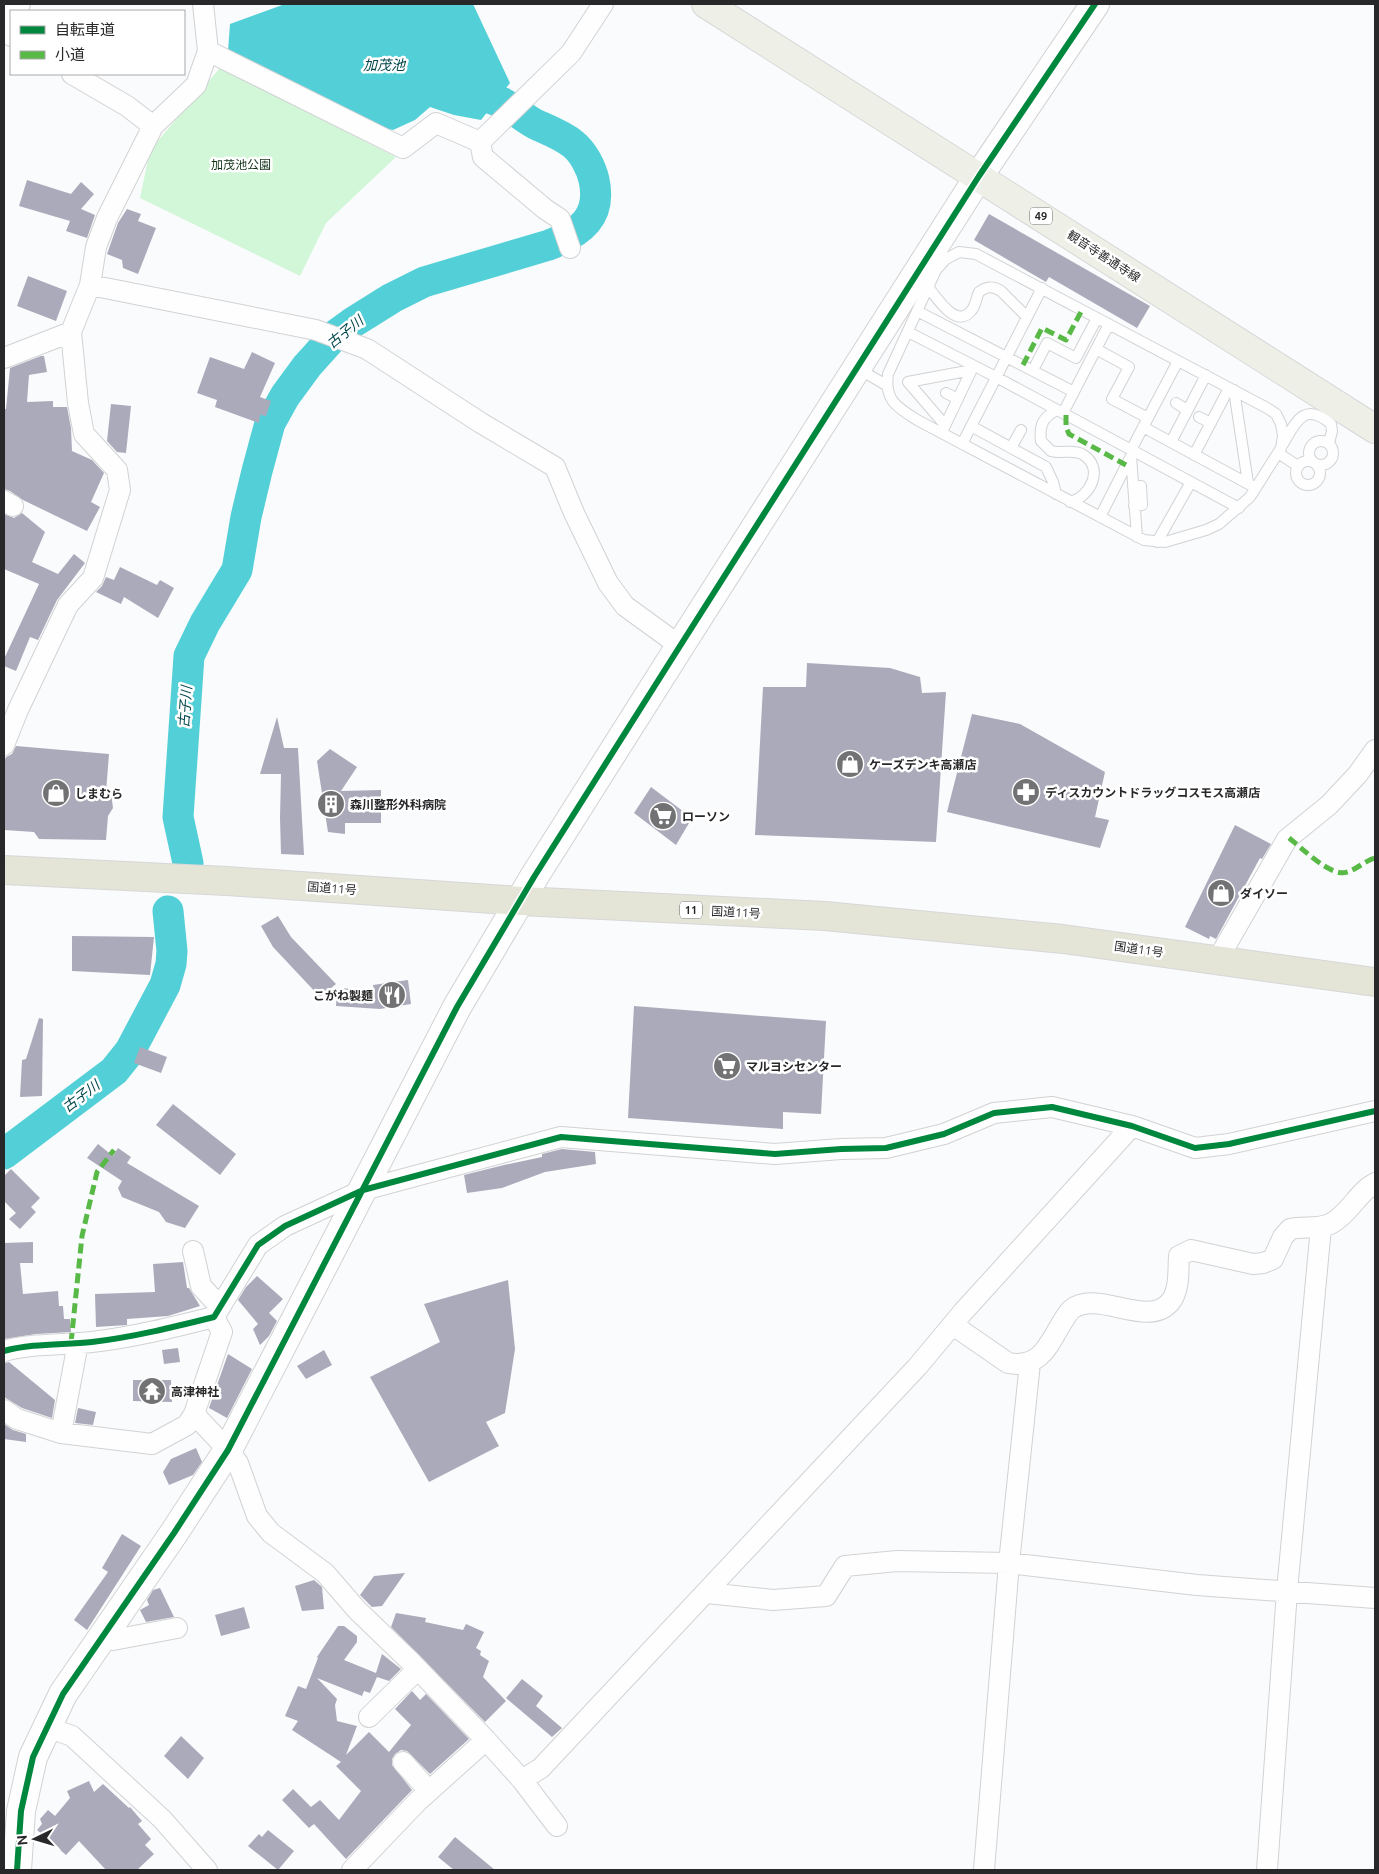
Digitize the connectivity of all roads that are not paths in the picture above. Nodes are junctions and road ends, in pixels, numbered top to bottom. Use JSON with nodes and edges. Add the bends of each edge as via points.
{"nodes":[{"id":1,"x":203,"y":4,"type":"edge"},
{"id":2,"x":603,"y":4,"type":"edge"},
{"id":3,"x":1095,"y":4,"type":"edge"},
{"id":4,"x":717,"y":6,"type":"edge"},
{"id":5,"x":208,"y":52,"type":"junction"},
{"id":6,"x":74,"y":75,"type":"edge"},
{"id":7,"x":153,"y":126,"type":"junction"},
{"id":8,"x":480,"y":142,"type":"junction"},
{"id":9,"x":979,"y":176,"type":"junction"},
{"id":10,"x":570,"y":248,"type":"dead end"},
{"id":11,"x":90,"y":285,"type":"junction"},
{"id":12,"x":928,"y":287,"type":"junction"},
{"id":13,"x":1042,"y":288,"type":"junction"},
{"id":14,"x":917,"y":311,"type":"junction"},
{"id":15,"x":1027,"y":317,"type":"junction"},
{"id":16,"x":1097,"y":318,"type":"junction"},
{"id":17,"x":1109,"y":324,"type":"junction"},
{"id":18,"x":71,"y":332,"type":"junction"},
{"id":19,"x":908,"y":332,"type":"junction"},
{"id":20,"x":1096,"y":349,"type":"junction"},
{"id":21,"x":1006,"y":356,"type":"junction"},
{"id":22,"x":4,"y":358,"type":"edge"},
{"id":23,"x":1178,"y":361,"type":"junction"},
{"id":24,"x":858,"y":368,"type":"junction"},
{"id":25,"x":973,"y":368,"type":"junction"},
{"id":26,"x":1033,"y":370,"type":"junction"},
{"id":27,"x":1206,"y":375,"type":"junction"},
{"id":28,"x":996,"y":377,"type":"junction"},
{"id":29,"x":886,"y":385,"type":"junction"},
{"id":30,"x":1231,"y":389,"type":"junction"},
{"id":31,"x":1074,"y":392,"type":"junction"},
{"id":32,"x":946,"y":393,"type":"dead end"},
{"id":33,"x":958,"y":399,"type":"junction"},
{"id":34,"x":1176,"y":403,"type":"dead end"},
{"id":35,"x":1187,"y":410,"type":"junction"},
{"id":36,"x":1060,"y":411,"type":"junction"},
{"id":37,"x":1199,"y":417,"type":"dead end"},
{"id":38,"x":1145,"y":422,"type":"junction"},
{"id":39,"x":1210,"y":423,"type":"junction"},
{"id":40,"x":971,"y":426,"type":"junction"},
{"id":41,"x":943,"y":429,"type":"junction"},
{"id":42,"x":1375,"y":429,"type":"edge"},
{"id":43,"x":1022,"y":430,"type":"dead end"},
{"id":44,"x":1171,"y":442,"type":"junction"},
{"id":45,"x":1329,"y":443,"type":"junction"},
{"id":46,"x":962,"y":444,"type":"junction"},
{"id":47,"x":1011,"y":448,"type":"junction"},
{"id":48,"x":1279,"y":451,"type":"junction"},
{"id":49,"x":1132,"y":452,"type":"junction"},
{"id":50,"x":1194,"y":455,"type":"junction"},
{"id":51,"x":1314,"y":463,"type":"junction"},
{"id":52,"x":1298,"y":466,"type":"junction"},
{"id":53,"x":1191,"y":482,"type":"junction"},
{"id":54,"x":1252,"y":486,"type":"junction"},
{"id":55,"x":1056,"y":494,"type":"junction"},
{"id":56,"x":1070,"y":502,"type":"junction"},
{"id":57,"x":1239,"y":508,"type":"junction"},
{"id":58,"x":1100,"y":517,"type":"junction"},
{"id":59,"x":1136,"y":537,"type":"junction"},
{"id":60,"x":1157,"y":542,"type":"junction"},
{"id":61,"x":680,"y":646,"type":"junction"},
{"id":62,"x":11,"y":706,"type":"edge"},
{"id":63,"x":4,"y":745,"type":"edge"},
{"id":64,"x":1375,"y":750,"type":"edge"},
{"id":65,"x":4,"y":870,"type":"edge"},
{"id":66,"x":521,"y":901,"type":"junction"},
{"id":67,"x":1218,"y":959,"type":"junction"},
{"id":68,"x":1375,"y":982,"type":"edge"},
{"id":69,"x":1375,"y":1111,"type":"edge"},
{"id":70,"x":1132,"y":1126,"type":"junction"},
{"id":71,"x":1375,"y":1183,"type":"edge"},
{"id":72,"x":363,"y":1190,"type":"junction"},
{"id":73,"x":1321,"y":1227,"type":"junction"},
{"id":74,"x":192,"y":1251,"type":"dead end"},
{"id":75,"x":217,"y":1312,"type":"junction"},
{"id":76,"x":953,"y":1325,"type":"junction"},
{"id":77,"x":78,"y":1342,"type":"junction"},
{"id":78,"x":4,"y":1350,"type":"edge"},
{"id":79,"x":1030,"y":1363,"type":"junction"},
{"id":80,"x":4,"y":1410,"type":"edge"},
{"id":81,"x":194,"y":1414,"type":"junction"},
{"id":82,"x":61,"y":1433,"type":"junction"},
{"id":83,"x":228,"y":1450,"type":"junction"},
{"id":84,"x":1009,"y":1563,"type":"junction"},
{"id":85,"x":1288,"y":1591,"type":"junction"},
{"id":86,"x":707,"y":1593,"type":"junction"},
{"id":87,"x":1375,"y":1598,"type":"edge"},
{"id":88,"x":177,"y":1628,"type":"dead end"},
{"id":89,"x":103,"y":1636,"type":"junction"},
{"id":90,"x":418,"y":1669,"type":"junction"},
{"id":91,"x":369,"y":1717,"type":"dead end"},
{"id":92,"x":47,"y":1728,"type":"junction"},
{"id":93,"x":486,"y":1740,"type":"junction"},
{"id":94,"x":403,"y":1762,"type":"dead end"},
{"id":95,"x":522,"y":1780,"type":"junction"},
{"id":96,"x":429,"y":1791,"type":"junction"},
{"id":97,"x":557,"y":1826,"type":"dead end"},
{"id":98,"x":17,"y":1870,"type":"edge"},
{"id":99,"x":207,"y":1870,"type":"edge"},
{"id":100,"x":352,"y":1870,"type":"edge"},
{"id":101,"x":984,"y":1870,"type":"edge"},
{"id":102,"x":1268,"y":1870,"type":"edge"}],
"edges":[{"from":1,"to":5,"type":"street"},
{"from":2,"to":8,"type":"street","via":[[571,53]]},
{"from":3,"to":9,"type":"street"},
{"from":4,"to":9,"type":"main road","name":"観音寺善通寺線","number":"49"},
{"from":5,"to":7,"type":"street","via":[[196,86]]},
{"from":5,"to":8,"type":"street","via":[[402,148],[436,124]]},
{"from":6,"to":7,"type":"street","via":[[127,106]]},
{"from":7,"to":11,"type":"street","via":[[107,218],[96,247]]},
{"from":8,"to":10,"type":"street","via":[[484,157],[560,219]]},
{"from":9,"to":24,"type":"street"},
{"from":9,"to":42,"type":"main road","name":"観音寺善通寺線","number":"49"},
{"from":11,"to":18,"type":"street"},
{"from":11,"to":61,"type":"street","via":[[316,330],[367,349],[555,467],[608,583],[625,606]]},
{"from":12,"to":13,"type":"lane","via":[[936,270],[959,252],[976,254]]},
{"from":12,"to":14,"type":"lane"},
{"from":12,"to":15,"type":"lane","via":[[956,317],[968,314],[979,292],[990,287],[1001,291]]},
{"from":13,"to":15,"type":"lane"},
{"from":13,"to":16,"type":"lane"},
{"from":14,"to":19,"type":"lane"},
{"from":14,"to":21,"type":"lane"},
{"from":15,"to":21,"type":"lane"},
{"from":16,"to":17,"type":"lane"},
{"from":16,"to":26,"type":"lane","via":[[1076,358],[1046,343]]},
{"from":17,"to":20,"type":"lane"},
{"from":17,"to":23,"type":"lane"},
{"from":18,"to":22,"type":"street"},
{"from":18,"to":62,"type":"street","via":[[84,434],[117,470],[120,490],[92,578],[68,605]]},
{"from":19,"to":25,"type":"lane"},
{"from":19,"to":29,"type":"lane"},
{"from":20,"to":31,"type":"lane"},
{"from":20,"to":38,"type":"lane","via":[[1129,367],[1112,399]]},
{"from":21,"to":26,"type":"lane"},
{"from":21,"to":28,"type":"lane"},
{"from":23,"to":27,"type":"lane"},
{"from":23,"to":38,"type":"lane"},
{"from":24,"to":29,"type":"lane"},
{"from":24,"to":61,"type":"street"},
{"from":25,"to":28,"type":"lane"},
{"from":25,"to":33,"type":"lane"},
{"from":25,"to":41,"type":"lane","via":[[908,382]]},
{"from":26,"to":31,"type":"lane"},
{"from":27,"to":30,"type":"lane"},
{"from":27,"to":35,"type":"lane"},
{"from":28,"to":36,"type":"lane"},
{"from":28,"to":40,"type":"lane"},
{"from":29,"to":41,"type":"lane","via":[[889,398],[897,406],[918,421]]},
{"from":30,"to":39,"type":"lane"},
{"from":30,"to":48,"type":"lane","via":[[1276,414],[1283,436]]},
{"from":30,"to":54,"type":"lane"},
{"from":31,"to":36,"type":"lane"},
{"from":32,"to":33,"type":"lane"},
{"from":33,"to":41,"type":"lane"},
{"from":34,"to":35,"type":"lane"},
{"from":35,"to":44,"type":"lane"},
{"from":36,"to":49,"type":"lane"},
{"from":36,"to":56,"type":"lane","via":[[1044,419],[1040,426],[1041,441],[1051,451],[1080,453],[1093,467],[1092,482],[1086,494]]},
{"from":37,"to":39,"type":"lane"},
{"from":38,"to":44,"type":"lane"},
{"from":38,"to":49,"type":"lane"},
{"from":39,"to":50,"type":"lane"},
{"from":40,"to":46,"type":"lane"},
{"from":40,"to":47,"type":"lane"},
{"from":41,"to":46,"type":"lane"},
{"from":43,"to":47,"type":"lane"},
{"from":44,"to":50,"type":"lane"},
{"from":45,"to":48,"type":"lane","via":[[1331,424],[1324,418],[1305,414],[1297,420]]},
{"from":45,"to":51,"type":"lane","via":[[1334,452],[1330,462]]},
{"from":45,"to":51,"type":"lane","via":[[1312,444],[1309,454]]},
{"from":46,"to":55,"type":"lane"},
{"from":47,"to":55,"type":"lane","via":[[1046,467]]},
{"from":48,"to":52,"type":"lane"},
{"from":48,"to":54,"type":"lane"},
{"from":49,"to":53,"type":"lane"},
{"from":49,"to":58,"type":"lane"},
{"from":49,"to":59,"type":"lane"},
{"from":50,"to":54,"type":"lane"},
{"from":51,"to":52,"type":"lane","via":[[1307,461]]},
{"from":51,"to":52,"type":"lane","via":[[1320,475],[1311,485],[1303,485],[1298,480],[1295,473]]},
{"from":53,"to":57,"type":"lane"},
{"from":53,"to":60,"type":"lane"},
{"from":54,"to":57,"type":"lane"},
{"from":55,"to":56,"type":"lane"},
{"from":56,"to":58,"type":"lane"},
{"from":57,"to":60,"type":"lane","via":[[1206,530],[1180,539]]},
{"from":58,"to":59,"type":"lane"},
{"from":59,"to":60,"type":"lane"},
{"from":61,"to":66,"type":"street"},
{"from":62,"to":63,"type":"street"},
{"from":64,"to":67,"type":"street","via":[[1330,805],[1287,839]]},
{"from":65,"to":66,"type":"highway","name":"国道11号","number":"11"},
{"from":66,"to":67,"type":"highway","name":"国道11号","number":"11","via":[[835,917],[1063,939]]},
{"from":66,"to":72,"type":"street","via":[[456,1007]]},
{"from":67,"to":68,"type":"highway","name":"国道11号","number":"11"},
{"from":69,"to":70,"type":"street","via":[[1229,1144],[1195,1148]]},
{"from":70,"to":72,"type":"street","via":[[1052,1107],[994,1113],[944,1134],[886,1148],[775,1154],[561,1137]]},
{"from":70,"to":76,"type":"street"},
{"from":71,"to":73,"type":"street","via":[[1366,1188],[1338,1219]]},
{"from":72,"to":75,"type":"street","via":[[286,1226],[258,1245]]},
{"from":72,"to":83,"type":"street"},
{"from":73,"to":79,"type":"street","via":[[1290,1229],[1273,1258],[1263,1263],[1253,1264],[1191,1250],[1184,1252],[1180,1256],[1172,1300],[1163,1307],[1135,1311],[1091,1303],[1079,1305],[1071,1309],[1043,1353]]},
{"from":73,"to":85,"type":"street"},
{"from":74,"to":75,"type":"street","via":[[201,1286]]},
{"from":75,"to":77,"type":"street","via":[[151,1332]]},
{"from":75,"to":81,"type":"street","via":[[222,1332]]},
{"from":76,"to":79,"type":"street","via":[[1008,1364]]},
{"from":76,"to":86,"type":"street"},
{"from":77,"to":78,"type":"street"},
{"from":77,"to":82,"type":"street"},
{"from":79,"to":84,"type":"street"},
{"from":80,"to":82,"type":"street","via":[[17,1419]]},
{"from":81,"to":82,"type":"street","via":[[187,1425],[152,1444]]},
{"from":81,"to":83,"type":"street"},
{"from":83,"to":89,"type":"street"},
{"from":83,"to":90,"type":"street","via":[[238,1463],[257,1516],[271,1533],[325,1573],[357,1610]]},
{"from":84,"to":85,"type":"street","via":[[1197,1585]]},
{"from":84,"to":86,"type":"street","via":[[897,1561],[845,1566],[826,1596],[773,1600]]},
{"from":84,"to":101,"type":"street"},
{"from":85,"to":87,"type":"street"},
{"from":85,"to":102,"type":"street"},
{"from":86,"to":95,"type":"street","via":[[541,1768]]},
{"from":88,"to":89,"type":"street","via":[[114,1640]]},
{"from":89,"to":92,"type":"street","via":[[63,1694]]},
{"from":90,"to":91,"type":"street"},
{"from":90,"to":93,"type":"street"},
{"from":92,"to":98,"type":"street","via":[[33,1757],[21,1811]]},
{"from":92,"to":99,"type":"street","via":[[72,1736],[162,1819]]},
{"from":93,"to":95,"type":"street"},
{"from":93,"to":96,"type":"street"},
{"from":94,"to":96,"type":"street"},
{"from":95,"to":97,"type":"street"},
{"from":96,"to":100,"type":"street"}]}
